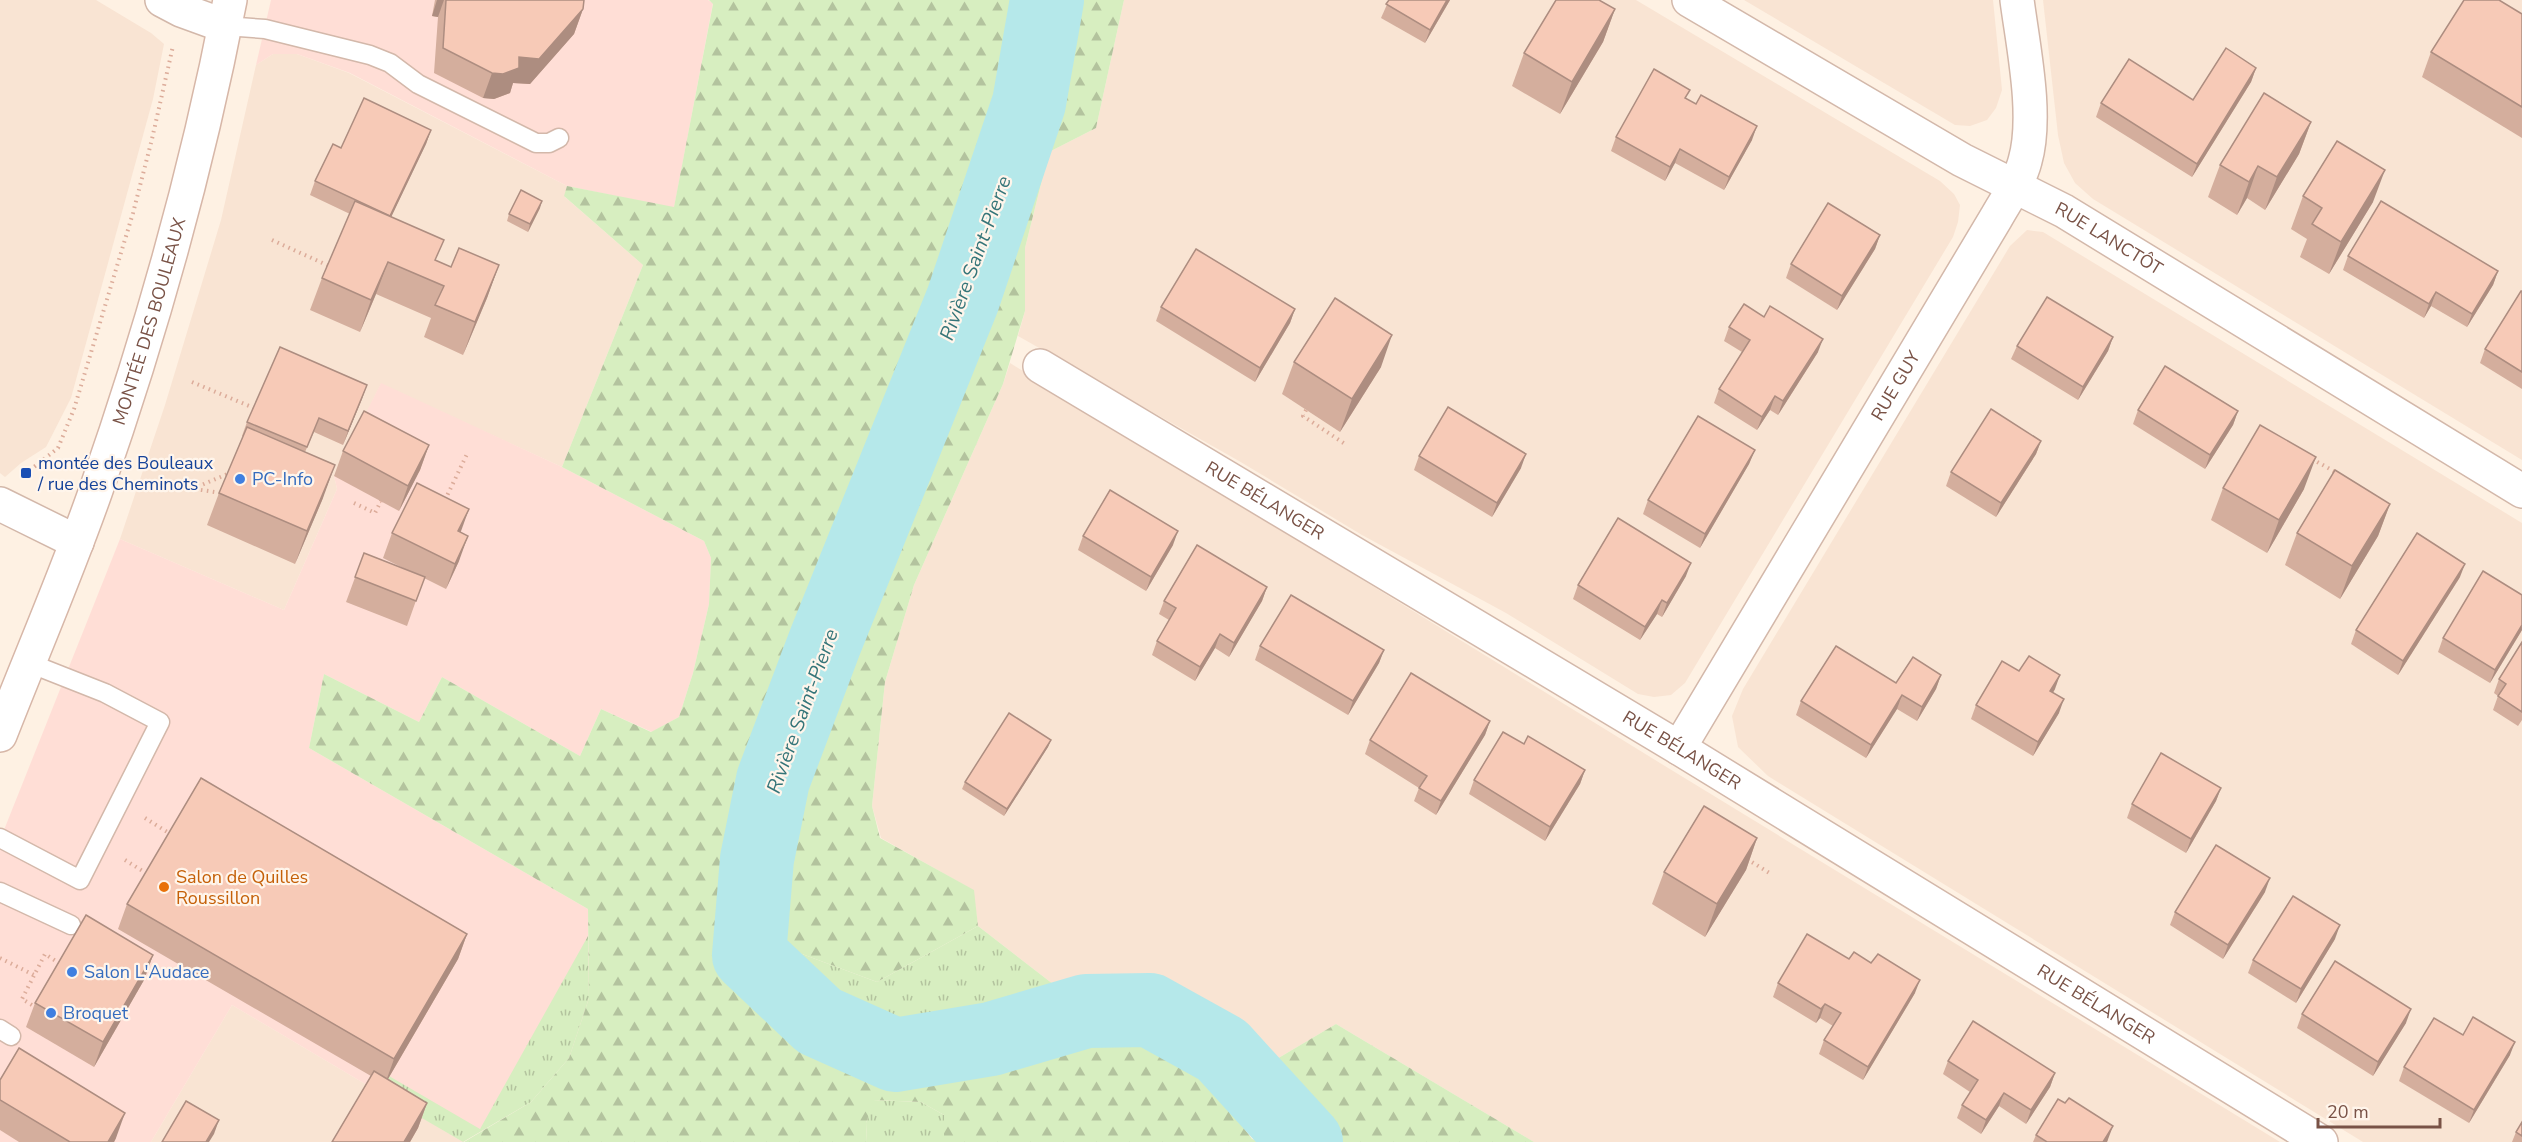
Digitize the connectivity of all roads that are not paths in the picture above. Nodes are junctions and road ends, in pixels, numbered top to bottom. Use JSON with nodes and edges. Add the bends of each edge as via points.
{"nodes":[{"id":1,"x":162,"y":0,"type":"edge"},
{"id":2,"x":1689,"y":0,"type":"edge"},
{"id":3,"x":2017,"y":0,"type":"edge"},
{"id":4,"x":228,"y":13,"type":"edge"},
{"id":5,"x":559,"y":138,"type":"dead end"},
{"id":6,"x":2014,"y":186,"type":"junction"},
{"id":7,"x":1040,"y":366,"type":"dead end"},
{"id":8,"x":2522,"y":491,"type":"edge"},
{"id":9,"x":0,"y":504,"type":"edge"},
{"id":10,"x":77,"y":542,"type":"junction"},
{"id":11,"x":29,"y":663,"type":"junction"},
{"id":12,"x":0,"y":735,"type":"edge"},
{"id":13,"x":1679,"y":748,"type":"junction"},
{"id":14,"x":0,"y":838,"type":"edge"},
{"id":15,"x":0,"y":892,"type":"edge"},
{"id":16,"x":71,"y":925,"type":"dead end"},
{"id":17,"x":2321,"y":1142,"type":"edge"}],
"edges":[{"from":1,"to":4,"type":"street","via":[[181,10]]},
{"from":2,"to":6,"type":"street","name":"RUE LANCTÔT","via":[[1962,160]]},
{"from":3,"to":6,"type":"street","name":"RUE GUY","via":[[2029,124],[2025,160]]},
{"from":4,"to":5,"type":"lane","via":[[265,29],[390,63],[418,84],[536,143]]},
{"from":4,"to":10,"type":"street","name":"MONTÉE DES BOULEAUX","via":[[168,262]]},
{"from":6,"to":8,"type":"street","name":"RUE LANCTÔT","via":[[2074,217]]},
{"from":6,"to":13,"type":"street","name":"RUE GUY"},
{"from":7,"to":13,"type":"street","name":"RUE BÉLANGER"},
{"from":9,"to":10,"type":"street"},
{"from":10,"to":11,"type":"street","name":"MONTÉE DES BOULEAUX"},
{"from":11,"to":12,"type":"street","name":"MONTÉE DES BOULEAUX"},
{"from":11,"to":14,"type":"lane","via":[[105,693],[160,722],[80,880]]},
{"from":13,"to":17,"type":"street","name":"RUE BÉLANGER"},
{"from":15,"to":16,"type":"lane"}]}
